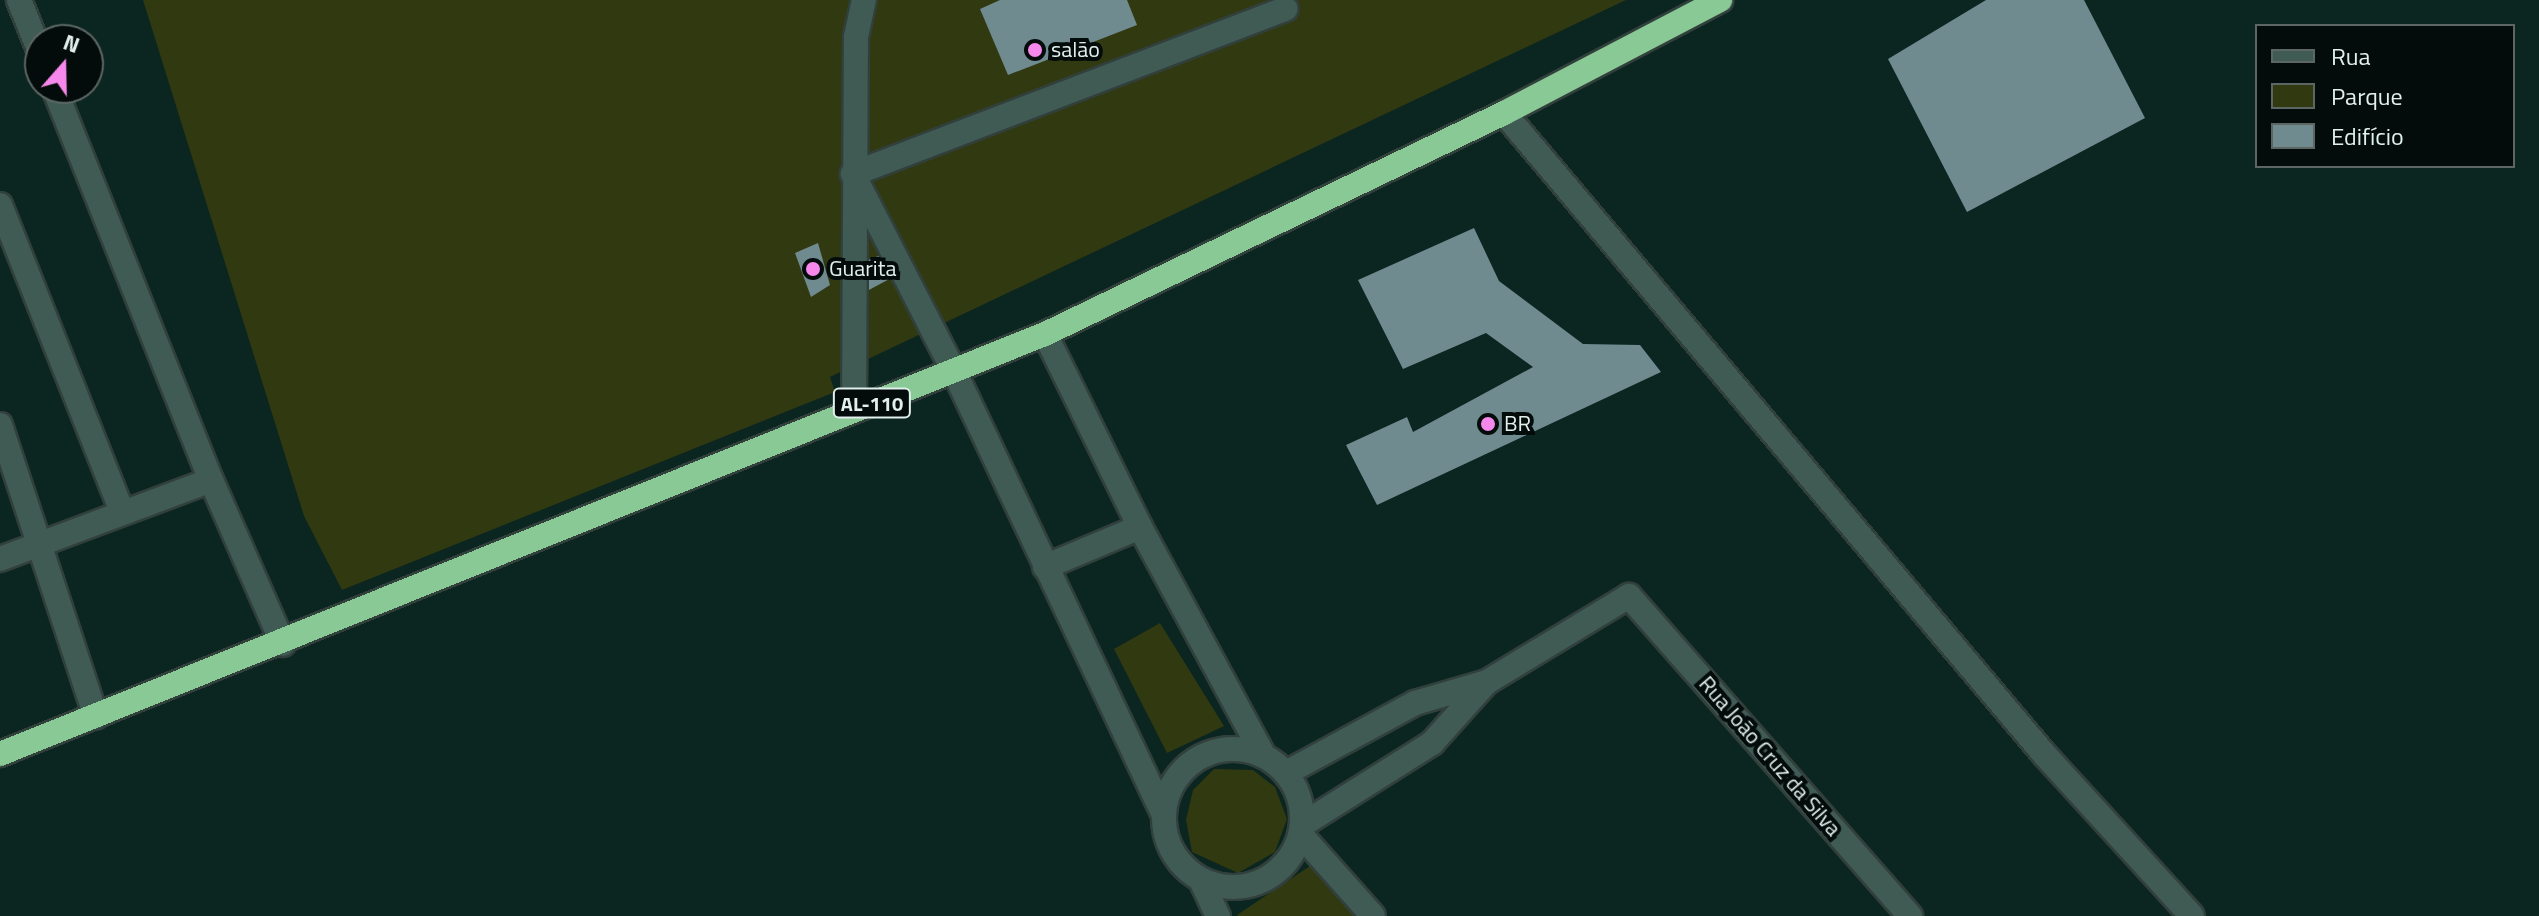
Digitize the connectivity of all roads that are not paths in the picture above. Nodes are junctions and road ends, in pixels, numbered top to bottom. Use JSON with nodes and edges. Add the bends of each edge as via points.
{"nodes":[{"id":1,"x":19,"y":0,"type":"edge"},
{"id":2,"x":864,"y":0,"type":"edge"},
{"id":3,"x":1720,"y":0,"type":"edge"},
{"id":4,"x":1286,"y":9,"type":"dead end"},
{"id":5,"x":29,"y":24,"type":"edge"},
{"id":6,"x":60,"y":104,"type":"edge"},
{"id":7,"x":1504,"y":113,"type":"junction"},
{"id":8,"x":853,"y":174,"type":"junction"},
{"id":9,"x":0,"y":205,"type":"edge"},
{"id":10,"x":1045,"y":334,"type":"junction"},
{"id":11,"x":954,"y":371,"type":"junction"},
{"id":12,"x":854,"y":410,"type":"junction"},
{"id":13,"x":0,"y":425,"type":"edge"},
{"id":14,"x":211,"y":480,"type":"junction"},
{"id":15,"x":122,"y":512,"type":"junction"},
{"id":16,"x":1140,"y":527,"type":"junction"},
{"id":17,"x":41,"y":545,"type":"junction"},
{"id":18,"x":0,"y":559,"type":"edge"},
{"id":19,"x":1045,"y":567,"type":"junction"},
{"id":20,"x":283,"y":644,"type":"junction"},
{"id":21,"x":1487,"y":682,"type":"junction"},
{"id":22,"x":96,"y":717,"type":"junction"},
{"id":23,"x":0,"y":754,"type":"edge"},
{"id":24,"x":1264,"y":756,"type":"junction"},
{"id":25,"x":1286,"y":773,"type":"junction"},
{"id":26,"x":1163,"y":814,"type":"junction"},
{"id":27,"x":1301,"y":830,"type":"junction"},
{"id":28,"x":1201,"y":880,"type":"junction"},
{"id":29,"x":1218,"y":916,"type":"edge"},
{"id":30,"x":1373,"y":916,"type":"edge"},
{"id":31,"x":1910,"y":916,"type":"edge"},
{"id":32,"x":2192,"y":916,"type":"edge"}],
"edges":[{"from":1,"to":5,"type":"street"},
{"from":2,"to":8,"type":"street","via":[[856,37]]},
{"from":3,"to":7,"type":"highway","number":"AL-110"},
{"from":4,"to":8,"type":"street"},
{"from":6,"to":14,"type":"street"},
{"from":7,"to":10,"type":"highway","number":"AL-110"},
{"from":7,"to":32,"type":"street","via":[[2044,754]]},
{"from":8,"to":11,"type":"street"},
{"from":8,"to":12,"type":"street"},
{"from":9,"to":15,"type":"street"},
{"from":10,"to":11,"type":"highway","number":"AL-110"},
{"from":10,"to":16,"type":"street"},
{"from":11,"to":12,"type":"highway","number":"AL-110"},
{"from":11,"to":19,"type":"street"},
{"from":12,"to":20,"type":"highway","number":"AL-110"},
{"from":13,"to":17,"type":"street"},
{"from":14,"to":15,"type":"street"},
{"from":14,"to":20,"type":"street"},
{"from":15,"to":17,"type":"street"},
{"from":16,"to":19,"type":"street"},
{"from":16,"to":24,"type":"street"},
{"from":17,"to":18,"type":"street"},
{"from":17,"to":22,"type":"street"},
{"from":19,"to":26,"type":"street"},
{"from":20,"to":22,"type":"highway","number":"AL-110"},
{"from":21,"to":25,"type":"street","via":[[1415,703]]},
{"from":21,"to":27,"type":"street","via":[[1432,743]]},
{"from":21,"to":31,"type":"street","name":"Rua João Cruz da Silva","via":[[1629,596]]},
{"from":22,"to":23,"type":"highway","number":"AL-110"},
{"from":24,"to":25,"type":"street"},
{"from":24,"to":26,"type":"street","via":[[1219,749],[1198,758],[1174,781]]},
{"from":25,"to":27,"type":"street","via":[[1299,797]]},
{"from":26,"to":28,"type":"street","via":[[1172,852]]},
{"from":27,"to":28,"type":"street","via":[[1279,870],[1262,881],[1241,887]]},
{"from":27,"to":30,"type":"street"},
{"from":28,"to":29,"type":"street"}]}
